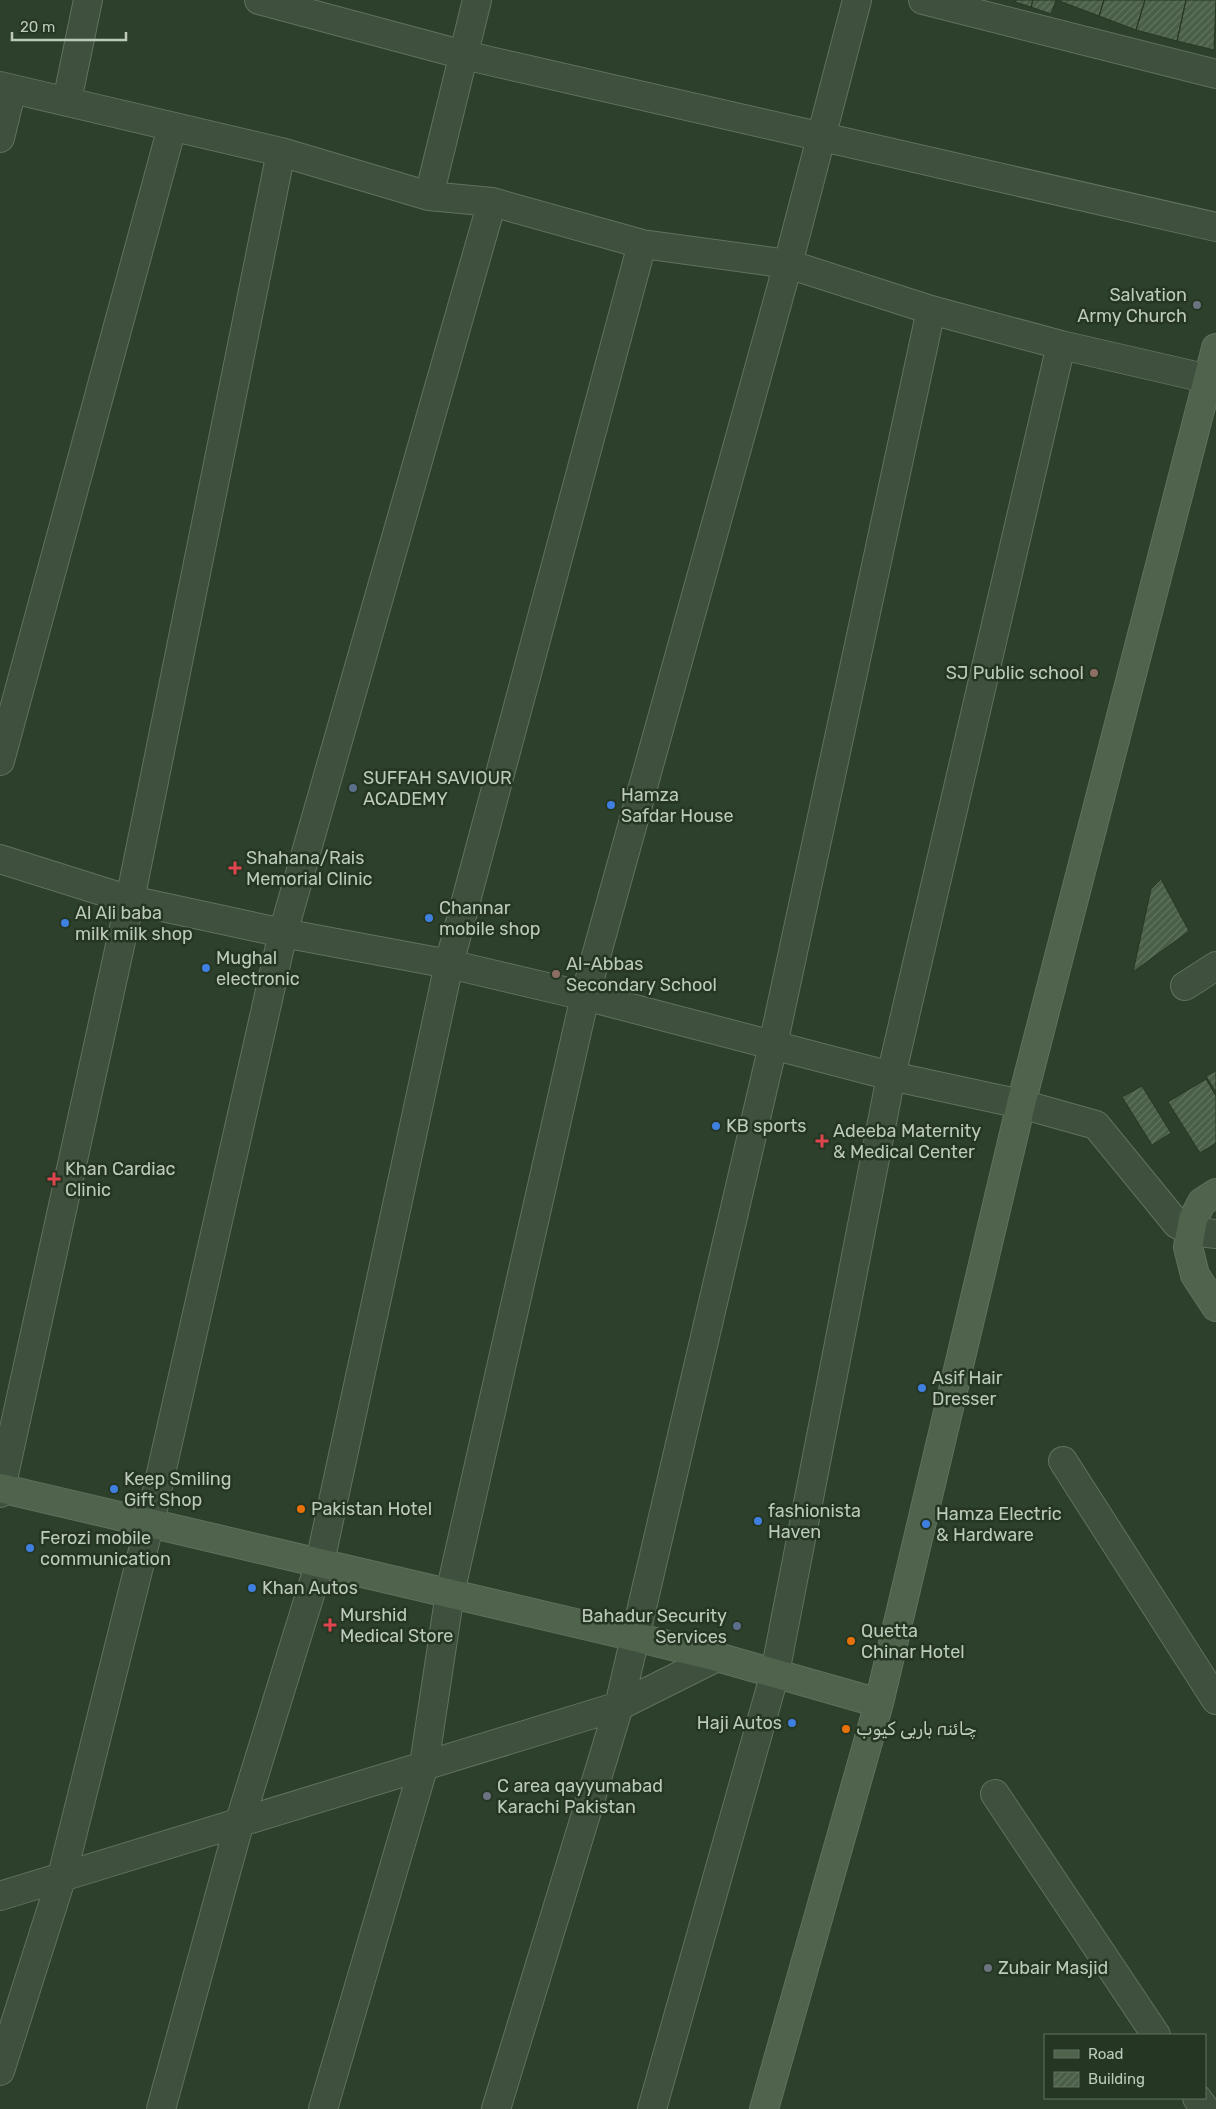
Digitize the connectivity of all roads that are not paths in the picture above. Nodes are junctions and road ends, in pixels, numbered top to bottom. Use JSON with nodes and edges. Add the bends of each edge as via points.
{"nodes":[{"id":1,"x":88,"y":0,"type":"edge"},
{"id":2,"x":258,"y":0,"type":"edge"},
{"id":3,"x":477,"y":0,"type":"edge"},
{"id":4,"x":857,"y":0,"type":"edge"},
{"id":5,"x":923,"y":0,"type":"edge"},
{"id":6,"x":464,"y":55,"type":"junction"},
{"id":7,"x":1216,"y":74,"type":"edge"},
{"id":8,"x":6,"y":88,"type":"edge"},
{"id":9,"x":67,"y":101,"type":"junction"},
{"id":10,"x":172,"y":128,"type":"junction"},
{"id":11,"x":822,"y":135,"type":"junction"},
{"id":12,"x":0,"y":138,"type":"edge"},
{"id":13,"x":282,"y":152,"type":"junction"},
{"id":14,"x":429,"y":196,"type":"junction"},
{"id":15,"x":492,"y":202,"type":"junction"},
{"id":16,"x":1216,"y":227,"type":"edge"},
{"id":17,"x":642,"y":244,"type":"junction"},
{"id":18,"x":788,"y":264,"type":"junction"},
{"id":19,"x":931,"y":310,"type":"junction"},
{"id":20,"x":1061,"y":345,"type":"junction"},
{"id":21,"x":1216,"y":348,"type":"edge"},
{"id":22,"x":1209,"y":379,"type":"junction"},
{"id":23,"x":0,"y":761,"type":"edge"},
{"id":24,"x":0,"y":859,"type":"edge"},
{"id":25,"x":130,"y":900,"type":"junction"},
{"id":26,"x":283,"y":933,"type":"junction"},
{"id":27,"x":449,"y":964,"type":"junction"},
{"id":28,"x":1216,"y":966,"type":"edge"},
{"id":29,"x":1184,"y":986,"type":"dead end"},
{"id":30,"x":585,"y":996,"type":"junction"},
{"id":31,"x":773,"y":1045,"type":"junction"},
{"id":32,"x":891,"y":1076,"type":"junction"},
{"id":33,"x":1021,"y":1104,"type":"junction"},
{"id":34,"x":1209,"y":1197,"type":"edge"},
{"id":35,"x":1203,"y":1233,"type":"edge"},
{"id":36,"x":1216,"y":1306,"type":"edge"},
{"id":37,"x":1063,"y":1461,"type":"dead end"},
{"id":38,"x":0,"y":1490,"type":"edge"},
{"id":39,"x":150,"y":1522,"type":"junction"},
{"id":40,"x":320,"y":1562,"type":"junction"},
{"id":41,"x":450,"y":1593,"type":"junction"},
{"id":42,"x":635,"y":1637,"type":"junction"},
{"id":43,"x":717,"y":1658,"type":"junction"},
{"id":44,"x":776,"y":1673,"type":"junction"},
{"id":45,"x":1216,"y":1700,"type":"edge"},
{"id":46,"x":879,"y":1703,"type":"junction"},
{"id":47,"x":619,"y":1706,"type":"junction"},
{"id":48,"x":424,"y":1765,"type":"junction"},
{"id":49,"x":996,"y":1794,"type":"dead end"},
{"id":50,"x":240,"y":1821,"type":"junction"},
{"id":51,"x":62,"y":1876,"type":"junction"},
{"id":52,"x":0,"y":1896,"type":"edge"},
{"id":53,"x":1155,"y":2034,"type":"edge"},
{"id":54,"x":0,"y":2071,"type":"edge"},
{"id":55,"x":161,"y":2109,"type":"edge"},
{"id":56,"x":323,"y":2109,"type":"edge"},
{"id":57,"x":496,"y":2109,"type":"edge"},
{"id":58,"x":652,"y":2109,"type":"edge"},
{"id":59,"x":764,"y":2109,"type":"edge"}],
"edges":[{"from":1,"to":9,"type":"street"},
{"from":2,"to":6,"type":"street"},
{"from":3,"to":6,"type":"street"},
{"from":4,"to":11,"type":"street"},
{"from":5,"to":7,"type":"street"},
{"from":6,"to":11,"type":"street"},
{"from":6,"to":14,"type":"street"},
{"from":8,"to":9,"type":"street"},
{"from":8,"to":12,"type":"street"},
{"from":9,"to":10,"type":"street"},
{"from":10,"to":13,"type":"street"},
{"from":10,"to":23,"type":"street"},
{"from":11,"to":16,"type":"street"},
{"from":11,"to":18,"type":"street"},
{"from":13,"to":14,"type":"street"},
{"from":13,"to":25,"type":"street"},
{"from":14,"to":15,"type":"street"},
{"from":15,"to":17,"type":"street"},
{"from":15,"to":26,"type":"street"},
{"from":17,"to":18,"type":"street"},
{"from":17,"to":27,"type":"street"},
{"from":18,"to":19,"type":"street"},
{"from":18,"to":30,"type":"street"},
{"from":19,"to":20,"type":"street"},
{"from":19,"to":31,"type":"street"},
{"from":20,"to":22,"type":"street"},
{"from":20,"to":32,"type":"street"},
{"from":21,"to":22,"type":"street"},
{"from":22,"to":33,"type":"street"},
{"from":24,"to":25,"type":"street"},
{"from":25,"to":26,"type":"street"},
{"from":25,"to":38,"type":"street"},
{"from":26,"to":27,"type":"street"},
{"from":26,"to":39,"type":"street"},
{"from":27,"to":30,"type":"street"},
{"from":27,"to":40,"type":"street"},
{"from":28,"to":29,"type":"street"},
{"from":30,"to":31,"type":"street"},
{"from":30,"to":41,"type":"street"},
{"from":31,"to":32,"type":"street"},
{"from":31,"to":42,"type":"street"},
{"from":32,"to":33,"type":"street"},
{"from":32,"to":44,"type":"street"},
{"from":33,"to":35,"type":"street","via":[[1096,1125],[1177,1224]]},
{"from":33,"to":46,"type":"street"},
{"from":34,"to":35,"type":"street","via":[[1192,1219]]},
{"from":35,"to":36,"type":"street","via":[[1188,1247],[1195,1275]]},
{"from":37,"to":45,"type":"street"},
{"from":38,"to":39,"type":"street"},
{"from":39,"to":40,"type":"street"},
{"from":39,"to":51,"type":"street"},
{"from":40,"to":41,"type":"street"},
{"from":40,"to":50,"type":"street"},
{"from":41,"to":42,"type":"street"},
{"from":41,"to":48,"type":"street"},
{"from":42,"to":43,"type":"street"},
{"from":42,"to":47,"type":"street"},
{"from":43,"to":44,"type":"street"},
{"from":43,"to":47,"type":"street"},
{"from":44,"to":46,"type":"street"},
{"from":44,"to":58,"type":"street"},
{"from":46,"to":59,"type":"street"},
{"from":47,"to":48,"type":"street"},
{"from":47,"to":57,"type":"street"},
{"from":48,"to":50,"type":"street"},
{"from":48,"to":56,"type":"street"},
{"from":49,"to":53,"type":"street"},
{"from":50,"to":51,"type":"street"},
{"from":50,"to":55,"type":"street"},
{"from":51,"to":52,"type":"street"},
{"from":51,"to":54,"type":"street"}]}
